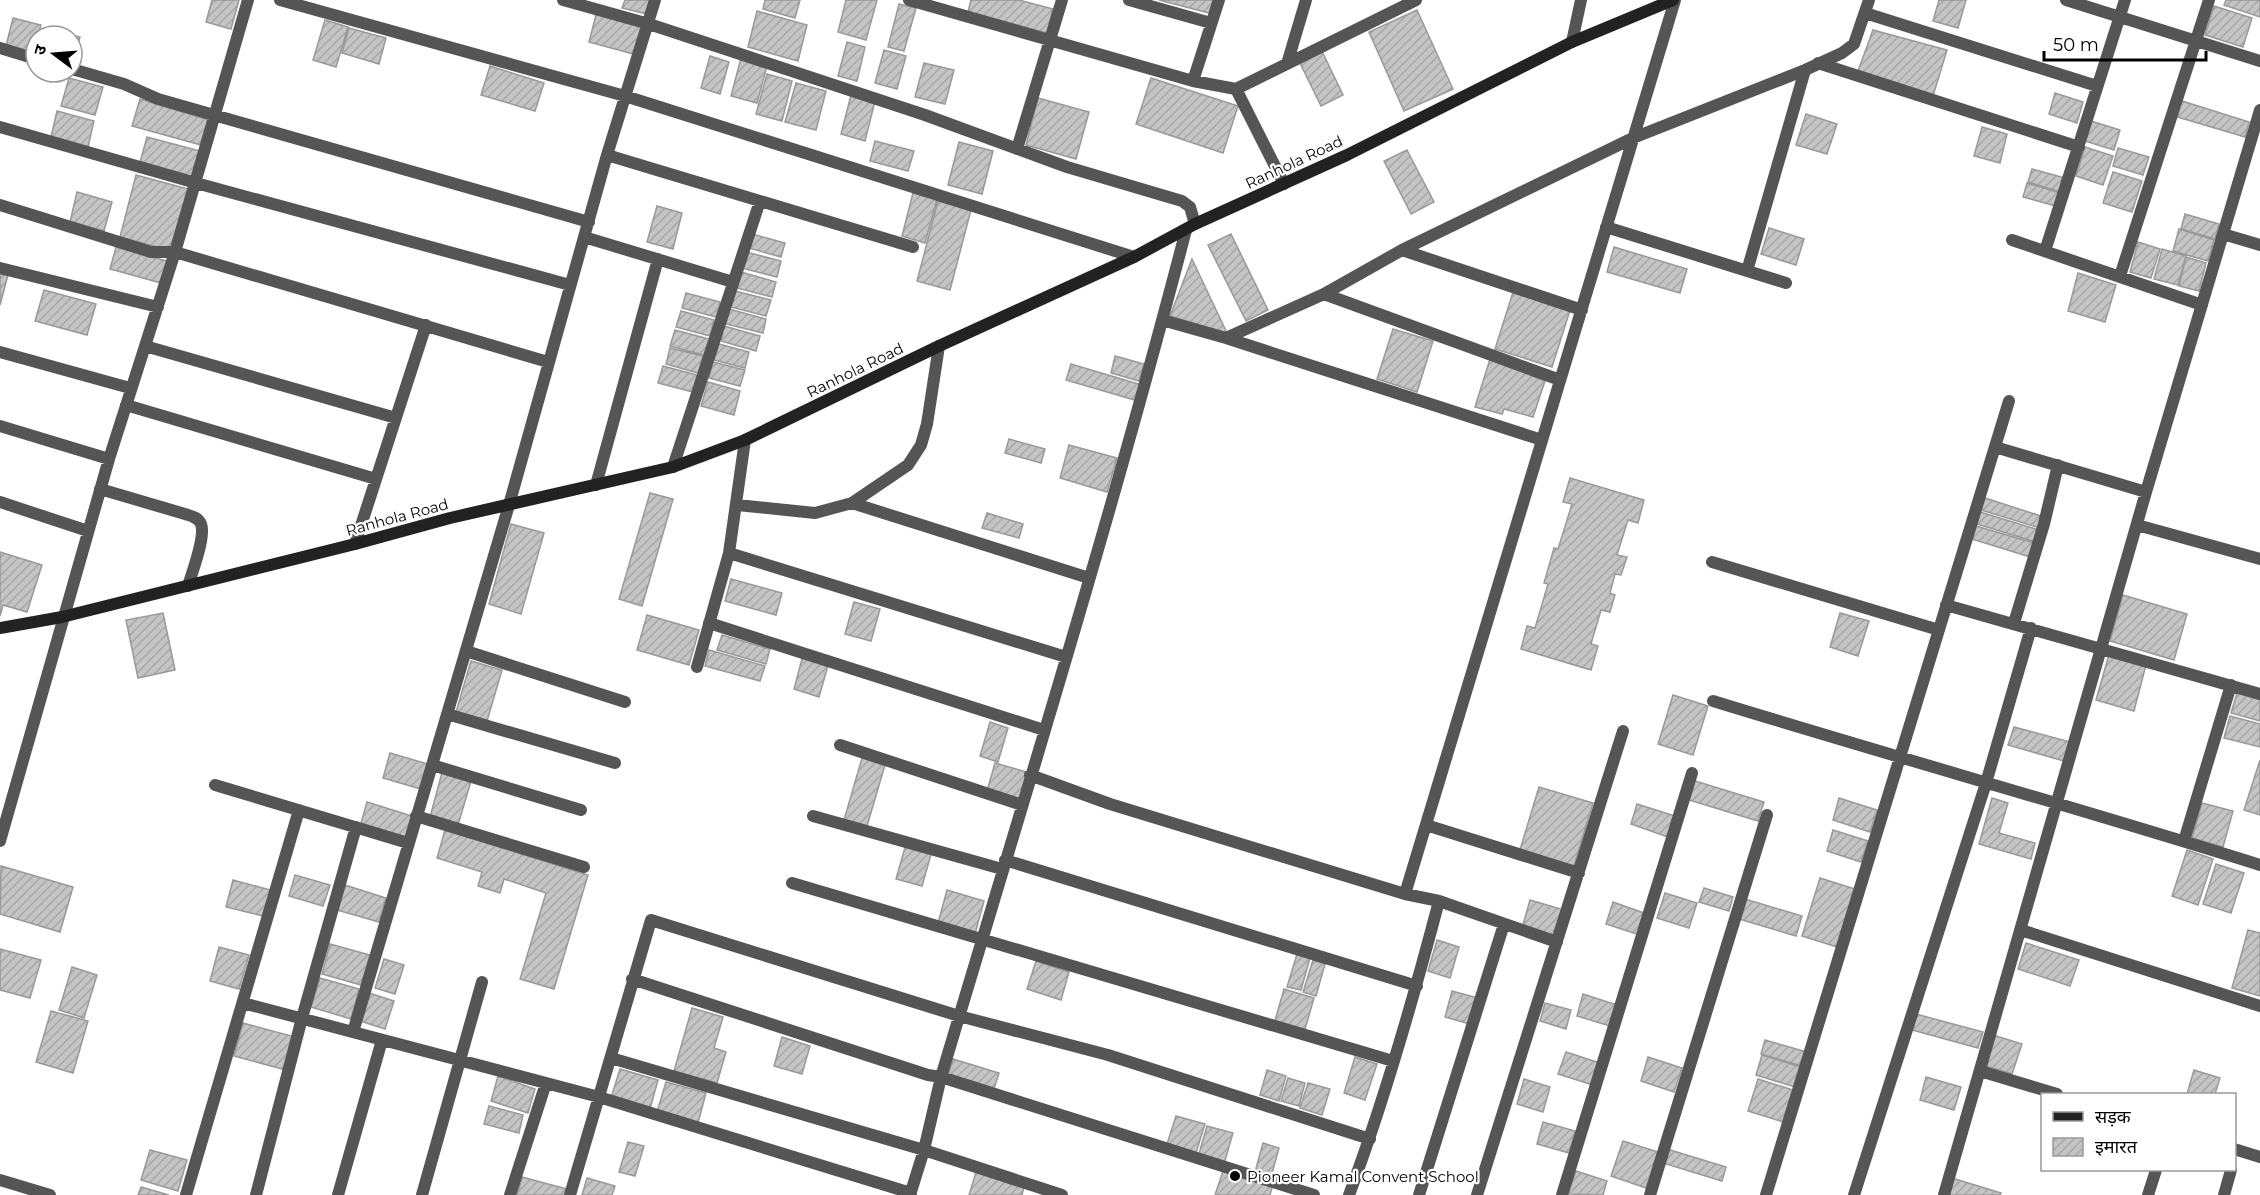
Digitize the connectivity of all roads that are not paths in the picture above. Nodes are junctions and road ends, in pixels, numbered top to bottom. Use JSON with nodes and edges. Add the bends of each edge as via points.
{"nodes":[{"id":1,"x":248,"y":0,"type":"edge"},
{"id":2,"x":280,"y":0,"type":"edge"},
{"id":3,"x":563,"y":0,"type":"edge"},
{"id":4,"x":655,"y":0,"type":"edge"},
{"id":5,"x":909,"y":0,"type":"edge"},
{"id":6,"x":1062,"y":0,"type":"edge"},
{"id":7,"x":1129,"y":0,"type":"edge"},
{"id":8,"x":1219,"y":0,"type":"edge"},
{"id":9,"x":1306,"y":0,"type":"edge"},
{"id":10,"x":1416,"y":0,"type":"edge"},
{"id":11,"x":1581,"y":0,"type":"edge"},
{"id":12,"x":1674,"y":0,"type":"edge"},
{"id":13,"x":1869,"y":0,"type":"edge"},
{"id":14,"x":2066,"y":0,"type":"edge"},
{"id":15,"x":2125,"y":0,"type":"edge"},
{"id":16,"x":2209,"y":0,"type":"edge"},
{"id":17,"x":1865,"y":13,"type":"junction"},
{"id":18,"x":2119,"y":17,"type":"junction"},
{"id":19,"x":1211,"y":23,"type":"junction"},
{"id":20,"x":649,"y":24,"type":"junction"},
{"id":21,"x":1049,"y":41,"type":"junction"},
{"id":22,"x":2196,"y":41,"type":"junction"},
{"id":23,"x":1572,"y":42,"type":"junction"},
{"id":24,"x":0,"y":48,"type":"edge"},
{"id":25,"x":24,"y":55,"type":"edge"},
{"id":26,"x":2260,"y":61,"type":"edge"},
{"id":27,"x":1818,"y":63,"type":"junction"},
{"id":28,"x":1287,"y":64,"type":"junction"},
{"id":29,"x":1805,"y":70,"type":"junction"},
{"id":30,"x":84,"y":72,"type":"edge"},
{"id":31,"x":1193,"y":81,"type":"junction"},
{"id":32,"x":2097,"y":86,"type":"junction"},
{"id":33,"x":1236,"y":89,"type":"junction"},
{"id":34,"x":625,"y":96,"type":"junction"},
{"id":35,"x":2260,"y":111,"type":"edge"},
{"id":36,"x":215,"y":114,"type":"junction"},
{"id":37,"x":0,"y":127,"type":"edge"},
{"id":38,"x":1633,"y":138,"type":"junction"},
{"id":39,"x":2079,"y":147,"type":"junction"},
{"id":40,"x":1017,"y":149,"type":"junction"},
{"id":41,"x":607,"y":155,"type":"junction"},
{"id":42,"x":196,"y":183,"type":"junction"},
{"id":43,"x":1284,"y":184,"type":"junction"},
{"id":44,"x":760,"y":201,"type":"junction"},
{"id":45,"x":0,"y":205,"type":"edge"},
{"id":46,"x":588,"y":222,"type":"junction"},
{"id":47,"x":1190,"y":227,"type":"junction"},
{"id":48,"x":1606,"y":227,"type":"junction"},
{"id":49,"x":2223,"y":234,"type":"junction"},
{"id":50,"x":584,"y":237,"type":"junction"},
{"id":51,"x":2012,"y":240,"type":"dead end"},
{"id":52,"x":2260,"y":245,"type":"edge"},
{"id":53,"x":913,"y":247,"type":"dead end"},
{"id":54,"x":1402,"y":250,"type":"junction"},
{"id":55,"x":2045,"y":251,"type":"junction"},
{"id":56,"x":175,"y":252,"type":"junction"},
{"id":57,"x":1134,"y":257,"type":"junction"},
{"id":58,"x":658,"y":259,"type":"junction"},
{"id":59,"x":0,"y":268,"type":"edge"},
{"id":60,"x":1747,"y":271,"type":"junction"},
{"id":61,"x":2120,"y":276,"type":"junction"},
{"id":62,"x":734,"y":282,"type":"junction"},
{"id":63,"x":1786,"y":283,"type":"dead end"},
{"id":64,"x":570,"y":285,"type":"junction"},
{"id":65,"x":1324,"y":294,"type":"junction"},
{"id":66,"x":2202,"y":305,"type":"junction"},
{"id":67,"x":158,"y":307,"type":"junction"},
{"id":68,"x":1582,"y":310,"type":"junction"},
{"id":69,"x":1162,"y":320,"type":"junction"},
{"id":70,"x":426,"y":325,"type":"junction"},
{"id":71,"x":1226,"y":338,"type":"junction"},
{"id":72,"x":145,"y":346,"type":"junction"},
{"id":73,"x":939,"y":346,"type":"junction"},
{"id":74,"x":0,"y":352,"type":"edge"},
{"id":75,"x":548,"y":362,"type":"junction"},
{"id":76,"x":1560,"y":380,"type":"junction"},
{"id":77,"x":130,"y":388,"type":"junction"},
{"id":78,"x":2009,"y":401,"type":"dead end"},
{"id":79,"x":126,"y":405,"type":"junction"},
{"id":80,"x":396,"y":418,"type":"junction"},
{"id":81,"x":0,"y":426,"type":"edge"},
{"id":82,"x":745,"y":440,"type":"junction"},
{"id":83,"x":1542,"y":440,"type":"junction"},
{"id":84,"x":1995,"y":447,"type":"junction"},
{"id":85,"x":109,"y":459,"type":"junction"},
{"id":86,"x":2058,"y":465,"type":"junction"},
{"id":87,"x":673,"y":467,"type":"junction"},
{"id":88,"x":376,"y":479,"type":"junction"},
{"id":89,"x":596,"y":485,"type":"junction"},
{"id":90,"x":100,"y":489,"type":"junction"},
{"id":91,"x":2146,"y":492,"type":"junction"},
{"id":92,"x":0,"y":502,"type":"edge"},
{"id":93,"x":852,"y":503,"type":"junction"},
{"id":94,"x":509,"y":505,"type":"junction"},
{"id":95,"x":737,"y":505,"type":"junction"},
{"id":96,"x":2137,"y":525,"type":"junction"},
{"id":97,"x":88,"y":531,"type":"junction"},
{"id":98,"x":355,"y":544,"type":"junction"},
{"id":99,"x":729,"y":553,"type":"junction"},
{"id":100,"x":2260,"y":559,"type":"edge"},
{"id":101,"x":1712,"y":562,"type":"dead end"},
{"id":102,"x":1089,"y":578,"type":"junction"},
{"id":103,"x":188,"y":586,"type":"junction"},
{"id":104,"x":1946,"y":605,"type":"junction"},
{"id":105,"x":62,"y":617,"type":"junction"},
{"id":106,"x":709,"y":622,"type":"junction"},
{"id":107,"x":2014,"y":623,"type":"junction"},
{"id":108,"x":0,"y":628,"type":"edge"},
{"id":109,"x":2031,"y":628,"type":"junction"},
{"id":110,"x":1939,"y":630,"type":"junction"},
{"id":111,"x":2102,"y":648,"type":"junction"},
{"id":112,"x":466,"y":651,"type":"junction"},
{"id":113,"x":1065,"y":657,"type":"junction"},
{"id":114,"x":697,"y":667,"type":"dead end"},
{"id":115,"x":2231,"y":685,"type":"junction"},
{"id":116,"x":2260,"y":694,"type":"edge"},
{"id":117,"x":1713,"y":701,"type":"dead end"},
{"id":118,"x":625,"y":702,"type":"dead end"},
{"id":119,"x":447,"y":714,"type":"junction"},
{"id":120,"x":1044,"y":730,"type":"junction"},
{"id":121,"x":1623,"y":731,"type":"dead end"},
{"id":122,"x":840,"y":745,"type":"dead end"},
{"id":123,"x":1899,"y":759,"type":"junction"},
{"id":124,"x":615,"y":763,"type":"dead end"},
{"id":125,"x":432,"y":765,"type":"junction"},
{"id":126,"x":1692,"y":773,"type":"dead end"},
{"id":127,"x":1030,"y":775,"type":"junction"},
{"id":128,"x":1986,"y":783,"type":"junction"},
{"id":129,"x":215,"y":785,"type":"dead end"},
{"id":130,"x":2057,"y":802,"type":"junction"},
{"id":131,"x":1022,"y":805,"type":"junction"},
{"id":132,"x":299,"y":810,"type":"junction"},
{"id":133,"x":581,"y":810,"type":"dead end"},
{"id":134,"x":1767,"y":815,"type":"dead end"},
{"id":135,"x":416,"y":816,"type":"junction"},
{"id":136,"x":813,"y":816,"type":"dead end"},
{"id":137,"x":1426,"y":825,"type":"junction"},
{"id":138,"x":356,"y":827,"type":"junction"},
{"id":139,"x":0,"y":841,"type":"edge"},
{"id":140,"x":2184,"y":841,"type":"junction"},
{"id":141,"x":408,"y":843,"type":"junction"},
{"id":142,"x":2260,"y":864,"type":"edge"},
{"id":143,"x":1004,"y":865,"type":"junction"},
{"id":144,"x":584,"y":867,"type":"dead end"},
{"id":145,"x":1579,"y":873,"type":"junction"},
{"id":146,"x":792,"y":883,"type":"dead end"},
{"id":147,"x":1405,"y":894,"type":"junction"},
{"id":148,"x":1440,"y":901,"type":"junction"},
{"id":149,"x":1504,"y":924,"type":"junction"},
{"id":150,"x":2021,"y":930,"type":"junction"},
{"id":151,"x":981,"y":939,"type":"junction"},
{"id":152,"x":1557,"y":942,"type":"junction"},
{"id":153,"x":632,"y":979,"type":"junction"},
{"id":154,"x":482,"y":982,"type":"dead end"},
{"id":155,"x":1417,"y":986,"type":"junction"},
{"id":156,"x":243,"y":1003,"type":"junction"},
{"id":157,"x":2260,"y":1006,"type":"edge"},
{"id":158,"x":959,"y":1016,"type":"junction"},
{"id":159,"x":302,"y":1018,"type":"junction"},
{"id":160,"x":353,"y":1032,"type":"junction"},
{"id":161,"x":382,"y":1040,"type":"junction"},
{"id":162,"x":611,"y":1058,"type":"junction"},
{"id":163,"x":460,"y":1060,"type":"junction"},
{"id":164,"x":1393,"y":1061,"type":"junction"},
{"id":165,"x":1980,"y":1071,"type":"junction"},
{"id":166,"x":940,"y":1077,"type":"junction"},
{"id":167,"x":546,"y":1083,"type":"junction"},
{"id":168,"x":2050,"y":1093,"type":"edge"},
{"id":169,"x":599,"y":1097,"type":"junction"},
{"id":170,"x":1370,"y":1140,"type":"junction"},
{"id":171,"x":924,"y":1150,"type":"junction"},
{"id":172,"x":2236,"y":1152,"type":"edge"},
{"id":173,"x":2260,"y":1157,"type":"edge"},
{"id":174,"x":2156,"y":1171,"type":"edge"},
{"id":175,"x":2231,"y":1171,"type":"edge"},
{"id":176,"x":0,"y":1180,"type":"edge"},
{"id":177,"x":910,"y":1194,"type":"edge"},
{"id":178,"x":50,"y":1195,"type":"edge"},
{"id":179,"x":186,"y":1195,"type":"edge"},
{"id":180,"x":256,"y":1195,"type":"edge"},
{"id":181,"x":338,"y":1195,"type":"edge"},
{"id":182,"x":422,"y":1195,"type":"edge"},
{"id":183,"x":510,"y":1195,"type":"edge"},
{"id":184,"x":570,"y":1195,"type":"edge"},
{"id":185,"x":1062,"y":1195,"type":"edge"},
{"id":186,"x":1314,"y":1195,"type":"edge"},
{"id":187,"x":1349,"y":1195,"type":"edge"},
{"id":188,"x":1419,"y":1195,"type":"edge"},
{"id":189,"x":1477,"y":1195,"type":"edge"},
{"id":190,"x":1562,"y":1195,"type":"edge"},
{"id":191,"x":1650,"y":1195,"type":"edge"},
{"id":192,"x":1766,"y":1195,"type":"edge"},
{"id":193,"x":1854,"y":1195,"type":"edge"},
{"id":194,"x":1944,"y":1195,"type":"edge"},
{"id":195,"x":2148,"y":1195,"type":"edge"},
{"id":196,"x":2224,"y":1195,"type":"edge"}],
"edges":[{"from":1,"to":36,"type":"street"},
{"from":2,"to":34,"type":"street"},
{"from":3,"to":20,"type":"street"},
{"from":4,"to":20,"type":"street"},
{"from":5,"to":21,"type":"street"},
{"from":6,"to":21,"type":"street"},
{"from":7,"to":19,"type":"street"},
{"from":8,"to":19,"type":"street"},
{"from":9,"to":28,"type":"street"},
{"from":10,"to":28,"type":"street"},
{"from":11,"to":23,"type":"street"},
{"from":12,"to":23,"type":"street","name":"Ranhola Road"},
{"from":12,"to":38,"type":"street"},
{"from":13,"to":17,"type":"street"},
{"from":14,"to":18,"type":"street"},
{"from":15,"to":18,"type":"street"},
{"from":16,"to":22,"type":"street"},
{"from":17,"to":27,"type":"street","via":[[1854,44]]},
{"from":17,"to":32,"type":"street"},
{"from":18,"to":22,"type":"street"},
{"from":18,"to":32,"type":"street"},
{"from":19,"to":31,"type":"street"},
{"from":20,"to":34,"type":"street"},
{"from":20,"to":40,"type":"street"},
{"from":21,"to":31,"type":"street"},
{"from":21,"to":40,"type":"street"},
{"from":22,"to":26,"type":"street"},
{"from":22,"to":61,"type":"street"},
{"from":23,"to":43,"type":"street","name":"Ranhola Road"},
{"from":24,"to":25,"type":"street"},
{"from":27,"to":29,"type":"street"},
{"from":27,"to":39,"type":"street"},
{"from":28,"to":33,"type":"street"},
{"from":29,"to":38,"type":"street"},
{"from":29,"to":60,"type":"street"},
{"from":30,"to":36,"type":"street"},
{"from":31,"to":33,"type":"street"},
{"from":32,"to":39,"type":"street"},
{"from":33,"to":43,"type":"street"},
{"from":34,"to":41,"type":"street"},
{"from":34,"to":57,"type":"street"},
{"from":35,"to":49,"type":"street"},
{"from":36,"to":42,"type":"street"},
{"from":36,"to":46,"type":"street"},
{"from":37,"to":42,"type":"street"},
{"from":38,"to":48,"type":"street"},
{"from":38,"to":54,"type":"street"},
{"from":39,"to":55,"type":"street"},
{"from":40,"to":47,"type":"street","via":[[1186,202],[1190,207]]},
{"from":41,"to":44,"type":"street"},
{"from":41,"to":46,"type":"street"},
{"from":42,"to":56,"type":"street"},
{"from":42,"to":64,"type":"street"},
{"from":43,"to":47,"type":"street","name":"Ranhola Road"},
{"from":44,"to":53,"type":"street"},
{"from":44,"to":62,"type":"street"},
{"from":45,"to":56,"type":"street","via":[[151,252]]},
{"from":46,"to":50,"type":"street"},
{"from":47,"to":57,"type":"street","name":"Ranhola Road"},
{"from":47,"to":69,"type":"street"},
{"from":48,"to":60,"type":"street"},
{"from":48,"to":68,"type":"street"},
{"from":49,"to":52,"type":"street"},
{"from":49,"to":66,"type":"street"},
{"from":50,"to":58,"type":"street"},
{"from":50,"to":64,"type":"street"},
{"from":51,"to":55,"type":"street"},
{"from":54,"to":65,"type":"street"},
{"from":54,"to":68,"type":"street"},
{"from":55,"to":61,"type":"street"},
{"from":56,"to":67,"type":"street"},
{"from":56,"to":70,"type":"street"},
{"from":57,"to":73,"type":"street","name":"Ranhola Road"},
{"from":58,"to":62,"type":"street"},
{"from":58,"to":89,"type":"street"},
{"from":59,"to":67,"type":"street"},
{"from":60,"to":63,"type":"street"},
{"from":61,"to":66,"type":"street"},
{"from":62,"to":87,"type":"street"},
{"from":64,"to":75,"type":"street"},
{"from":65,"to":71,"type":"street"},
{"from":65,"to":76,"type":"street"},
{"from":66,"to":91,"type":"street"},
{"from":67,"to":72,"type":"street"},
{"from":68,"to":76,"type":"street"},
{"from":69,"to":71,"type":"street"},
{"from":69,"to":102,"type":"street"},
{"from":70,"to":75,"type":"street"},
{"from":70,"to":80,"type":"street"},
{"from":71,"to":83,"type":"street"},
{"from":72,"to":77,"type":"street"},
{"from":72,"to":80,"type":"street"},
{"from":73,"to":82,"type":"street","name":"Ranhola Road"},
{"from":73,"to":93,"type":"street","via":[[921,445],[908,465]]},
{"from":74,"to":77,"type":"street"},
{"from":75,"to":94,"type":"street"},
{"from":76,"to":83,"type":"street"},
{"from":77,"to":79,"type":"street"},
{"from":78,"to":84,"type":"street"},
{"from":79,"to":85,"type":"street"},
{"from":79,"to":88,"type":"street"},
{"from":80,"to":88,"type":"street"},
{"from":81,"to":85,"type":"street"},
{"from":82,"to":87,"type":"street","name":"Ranhola Road"},
{"from":82,"to":95,"type":"street"},
{"from":83,"to":137,"type":"street"},
{"from":84,"to":86,"type":"street"},
{"from":84,"to":104,"type":"street"},
{"from":85,"to":90,"type":"street"},
{"from":86,"to":91,"type":"street"},
{"from":86,"to":107,"type":"street"},
{"from":87,"to":89,"type":"street","name":"Ranhola Road"},
{"from":88,"to":98,"type":"street"},
{"from":89,"to":94,"type":"street","name":"Ranhola Road"},
{"from":90,"to":97,"type":"street"},
{"from":90,"to":103,"type":"street","via":[[195,517],[201,523],[202,533]]},
{"from":91,"to":96,"type":"street"},
{"from":92,"to":97,"type":"street"},
{"from":93,"to":95,"type":"street","via":[[814,513]]},
{"from":93,"to":102,"type":"street"},
{"from":94,"to":98,"type":"street","name":"Ranhola Road"},
{"from":94,"to":112,"type":"street"},
{"from":95,"to":99,"type":"street"},
{"from":96,"to":100,"type":"street"},
{"from":96,"to":111,"type":"street"},
{"from":97,"to":105,"type":"street"},
{"from":98,"to":103,"type":"street","name":"Ranhola Road"},
{"from":99,"to":106,"type":"street"},
{"from":99,"to":113,"type":"street"},
{"from":101,"to":110,"type":"street"},
{"from":102,"to":113,"type":"street"},
{"from":103,"to":105,"type":"street","name":"Ranhola Road"},
{"from":104,"to":107,"type":"street"},
{"from":104,"to":110,"type":"street"},
{"from":105,"to":108,"type":"street","name":"Ranhola Road"},
{"from":105,"to":139,"type":"street"},
{"from":106,"to":114,"type":"street"},
{"from":106,"to":120,"type":"street"},
{"from":107,"to":109,"type":"street"},
{"from":109,"to":111,"type":"street"},
{"from":109,"to":128,"type":"street"},
{"from":110,"to":123,"type":"street"},
{"from":111,"to":115,"type":"street"},
{"from":111,"to":130,"type":"street"},
{"from":112,"to":118,"type":"street"},
{"from":112,"to":119,"type":"street"},
{"from":113,"to":120,"type":"street"},
{"from":115,"to":116,"type":"street"},
{"from":115,"to":140,"type":"street"},
{"from":117,"to":123,"type":"street"},
{"from":119,"to":124,"type":"street"},
{"from":119,"to":125,"type":"street"},
{"from":120,"to":127,"type":"street"},
{"from":121,"to":145,"type":"street"},
{"from":122,"to":131,"type":"street"},
{"from":123,"to":128,"type":"street"},
{"from":123,"to":192,"type":"street"},
{"from":125,"to":133,"type":"street"},
{"from":125,"to":135,"type":"street"},
{"from":126,"to":190,"type":"street"},
{"from":127,"to":131,"type":"street"},
{"from":127,"to":147,"type":"street","via":[[1110,804]]},
{"from":128,"to":130,"type":"street"},
{"from":128,"to":193,"type":"street"},
{"from":129,"to":132,"type":"street"},
{"from":130,"to":140,"type":"street"},
{"from":130,"to":150,"type":"street"},
{"from":131,"to":143,"type":"street"},
{"from":132,"to":138,"type":"street"},
{"from":132,"to":156,"type":"street"},
{"from":134,"to":191,"type":"street"},
{"from":135,"to":141,"type":"street"},
{"from":135,"to":144,"type":"street"},
{"from":136,"to":143,"type":"street"},
{"from":137,"to":145,"type":"street"},
{"from":137,"to":147,"type":"street"},
{"from":138,"to":141,"type":"street"},
{"from":138,"to":159,"type":"street"},
{"from":140,"to":142,"type":"street"},
{"from":141,"to":160,"type":"street"},
{"from":143,"to":151,"type":"street"},
{"from":143,"to":155,"type":"street"},
{"from":145,"to":152,"type":"street"},
{"from":146,"to":151,"type":"street"},
{"from":147,"to":148,"type":"street"},
{"from":148,"to":149,"type":"street"},
{"from":148,"to":155,"type":"street"},
{"from":149,"to":152,"type":"street"},
{"from":149,"to":188,"type":"street"},
{"from":150,"to":157,"type":"street"},
{"from":150,"to":165,"type":"street"},
{"from":151,"to":158,"type":"street"},
{"from":151,"to":164,"type":"street"},
{"from":152,"to":189,"type":"street"},
{"from":153,"to":158,"type":"street","via":[[651,920]]},
{"from":153,"to":162,"type":"street"},
{"from":153,"to":166,"type":"street"},
{"from":154,"to":163,"type":"street"},
{"from":155,"to":164,"type":"street"},
{"from":156,"to":159,"type":"street"},
{"from":156,"to":179,"type":"street"},
{"from":158,"to":166,"type":"street"},
{"from":158,"to":170,"type":"street","via":[[1108,1055]]},
{"from":159,"to":160,"type":"street"},
{"from":159,"to":180,"type":"street"},
{"from":160,"to":161,"type":"street"},
{"from":161,"to":163,"type":"street"},
{"from":161,"to":181,"type":"street"},
{"from":162,"to":169,"type":"street"},
{"from":162,"to":171,"type":"street"},
{"from":163,"to":167,"type":"street"},
{"from":163,"to":182,"type":"street"},
{"from":164,"to":170,"type":"street"},
{"from":165,"to":168,"type":"street"},
{"from":165,"to":194,"type":"street"},
{"from":166,"to":171,"type":"street"},
{"from":166,"to":186,"type":"street"},
{"from":167,"to":169,"type":"street"},
{"from":167,"to":183,"type":"street"},
{"from":169,"to":177,"type":"street"},
{"from":169,"to":184,"type":"street"},
{"from":170,"to":187,"type":"street"},
{"from":171,"to":177,"type":"street"},
{"from":171,"to":185,"type":"street"},
{"from":172,"to":173,"type":"street"},
{"from":174,"to":195,"type":"street"},
{"from":175,"to":196,"type":"street"},
{"from":176,"to":178,"type":"street"}]}
